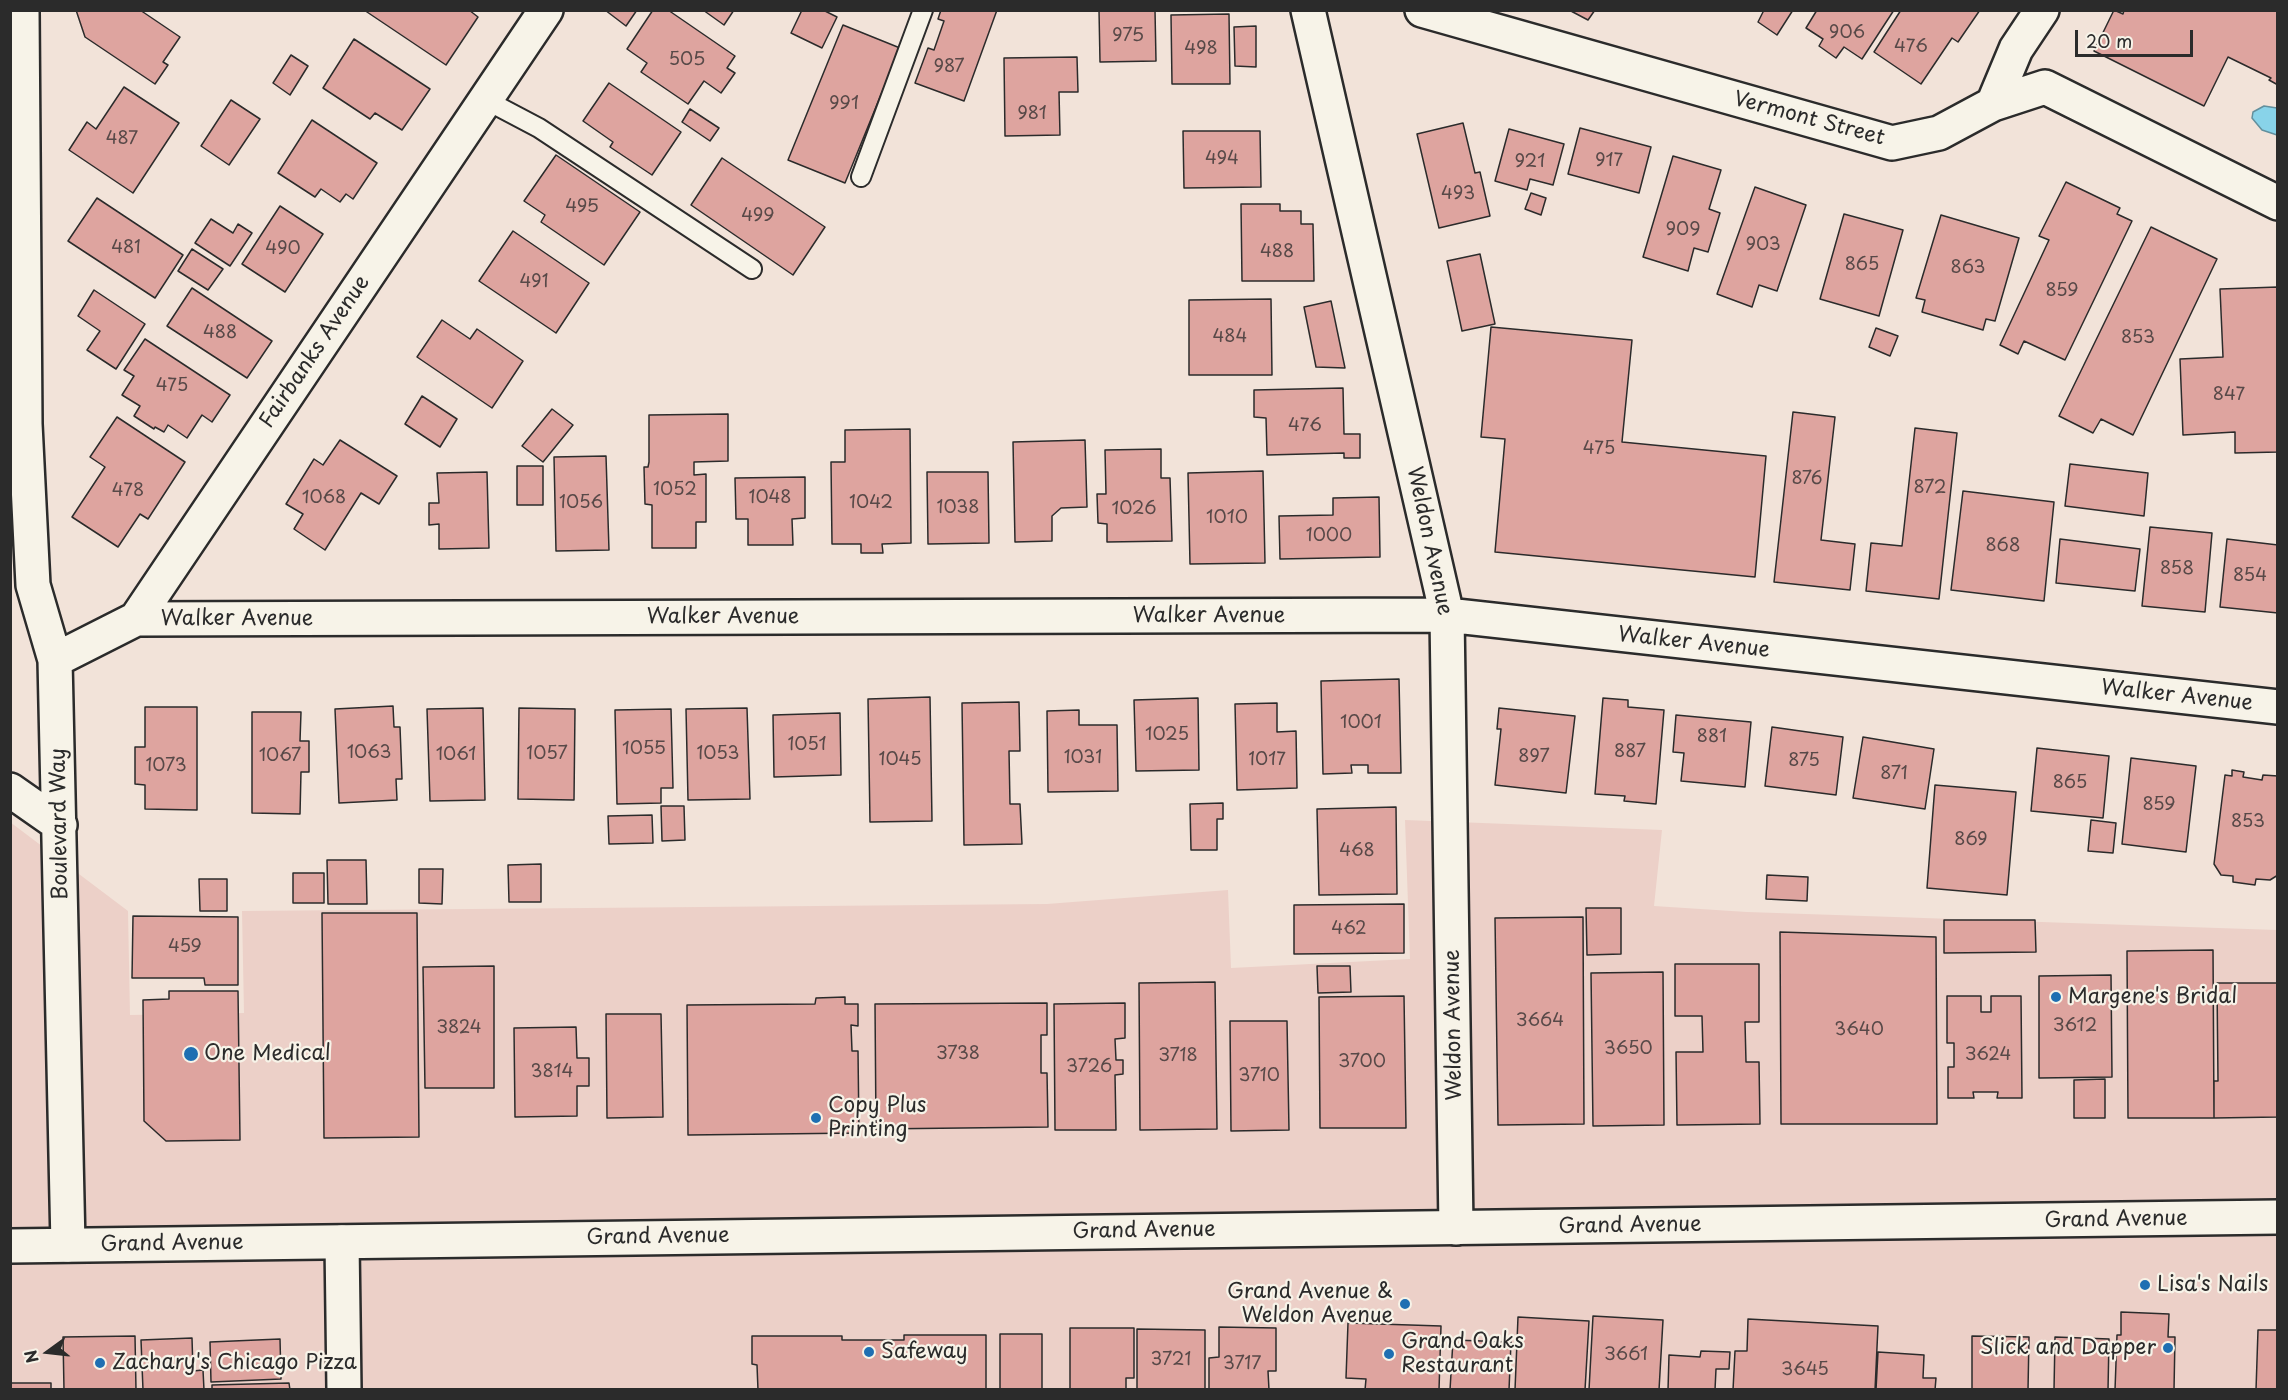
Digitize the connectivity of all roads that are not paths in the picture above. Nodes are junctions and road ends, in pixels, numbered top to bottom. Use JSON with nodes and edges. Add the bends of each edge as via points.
{"nodes":[{"id":1,"x":22,"y":10,"type":"edge"},
{"id":2,"x":546,"y":10,"type":"edge"},
{"id":3,"x":923,"y":10,"type":"edge"},
{"id":4,"x":1308,"y":10,"type":"edge"},
{"id":5,"x":1422,"y":10,"type":"edge"},
{"id":6,"x":2042,"y":10,"type":"edge"},
{"id":7,"x":483,"y":99,"type":"junction"},
{"id":8,"x":1993,"y":104,"type":"junction"},
{"id":9,"x":861,"y":177,"type":"dead end"},
{"id":10,"x":2277,"y":203,"type":"edge"},
{"id":11,"x":752,"y":269,"type":"dead end"},
{"id":12,"x":18,"y":418,"type":"edge"},
{"id":13,"x":1447,"y":615,"type":"junction"},
{"id":14,"x":136,"y":619,"type":"junction"},
{"id":15,"x":55,"y":660,"type":"junction"},
{"id":16,"x":2277,"y":707,"type":"edge"},
{"id":17,"x":10,"y":790,"type":"edge"},
{"id":18,"x":60,"y":825,"type":"junction"},
{"id":19,"x":2277,"y":1217,"type":"edge"},
{"id":20,"x":1456,"y":1228,"type":"junction"},
{"id":21,"x":342,"y":1242,"type":"junction"},
{"id":22,"x":68,"y":1245,"type":"junction"},
{"id":23,"x":10,"y":1246,"type":"edge"},
{"id":24,"x":344,"y":1389,"type":"edge"}],
"edges":[{"from":1,"to":12,"type":"street","name":"Boulevard Way"},
{"from":2,"to":7,"type":"street","name":"Fairbanks Avenue"},
{"from":3,"to":9,"type":"lane"},
{"from":4,"to":13,"type":"street","name":"Weldon Avenue"},
{"from":5,"to":8,"type":"street","name":"Vermont Street","via":[[1892,143],[1939,133]]},
{"from":6,"to":8,"type":"street","via":[[2016,49]]},
{"from":7,"to":11,"type":"lane","via":[[539,128]]},
{"from":7,"to":14,"type":"street","name":"Fairbanks Avenue"},
{"from":8,"to":10,"type":"street","name":"Vermont Street","via":[[2045,87]]},
{"from":12,"to":15,"type":"street","name":"Boulevard Way","via":[[33,585]]},
{"from":13,"to":14,"type":"street","name":"Walker Avenue"},
{"from":13,"to":16,"type":"street","name":"Walker Avenue"},
{"from":13,"to":20,"type":"street","name":"Weldon Avenue"},
{"from":14,"to":15,"type":"street","name":"Fairbanks Avenue"},
{"from":15,"to":18,"type":"street","name":"Boulevard Way"},
{"from":17,"to":18,"type":"street"},
{"from":18,"to":22,"type":"street","name":"Boulevard Way"},
{"from":19,"to":20,"type":"street","name":"Grand Avenue"},
{"from":20,"to":21,"type":"street","name":"Grand Avenue"},
{"from":21,"to":22,"type":"street","name":"Grand Avenue"},
{"from":21,"to":24,"type":"street"},
{"from":22,"to":23,"type":"street","name":"Grand Avenue"}]}
